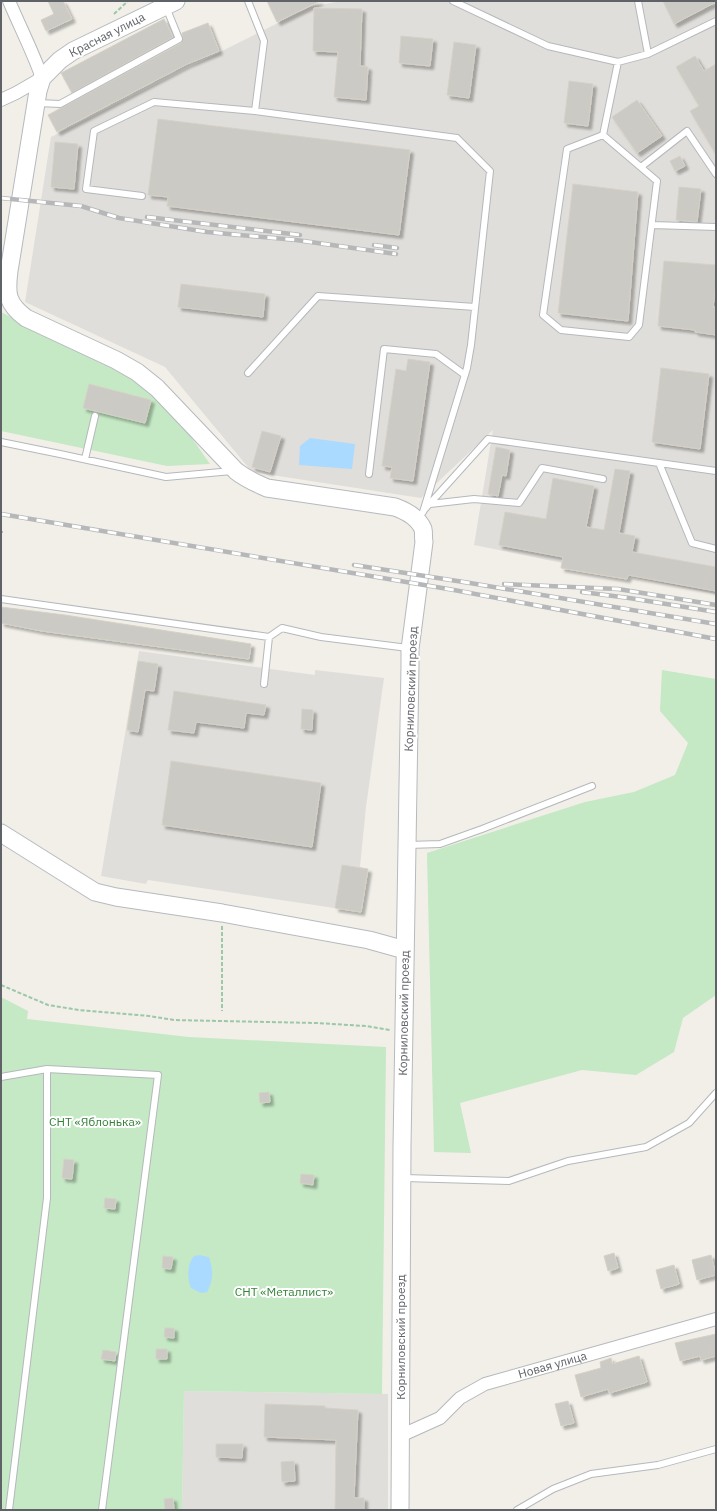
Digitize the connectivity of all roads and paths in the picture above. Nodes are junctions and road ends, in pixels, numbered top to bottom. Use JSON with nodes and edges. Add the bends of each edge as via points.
{"nodes":[{"id":1,"x":9,"y":1,"type":"edge"},
{"id":2,"x":248,"y":1,"type":"edge"},
{"id":3,"x":453,"y":1,"type":"edge"},
{"id":4,"x":638,"y":1,"type":"edge"},
{"id":5,"x":171,"y":4,"type":"edge"},
{"id":6,"x":716,"y":21,"type":"edge"},
{"id":7,"x":648,"y":54,"type":"junction"},
{"id":8,"x":618,"y":62,"type":"junction"},
{"id":9,"x":42,"y":78,"type":"junction"},
{"id":10,"x":1,"y":100,"type":"edge"},
{"id":11,"x":37,"y":103,"type":"junction"},
{"id":12,"x":255,"y":111,"type":"junction"},
{"id":13,"x":603,"y":135,"type":"junction"},
{"id":14,"x":641,"y":167,"type":"junction"},
{"id":15,"x":716,"y":174,"type":"edge"},
{"id":16,"x":142,"y":196,"type":"dead end"},
{"id":17,"x":652,"y":225,"type":"junction"},
{"id":18,"x":716,"y":227,"type":"edge"},
{"id":19,"x":4,"y":295,"type":"edge"},
{"id":20,"x":475,"y":307,"type":"junction"},
{"id":21,"x":248,"y":374,"type":"dead end"},
{"id":22,"x":465,"y":375,"type":"junction"},
{"id":23,"x":94,"y":416,"type":"dead end"},
{"id":24,"x":1,"y":442,"type":"edge"},
{"id":25,"x":85,"y":459,"type":"junction"},
{"id":26,"x":659,"y":463,"type":"junction"},
{"id":27,"x":236,"y":471,"type":"junction"},
{"id":28,"x":716,"y":471,"type":"edge"},
{"id":29,"x":369,"y":474,"type":"dead end"},
{"id":30,"x":603,"y":479,"type":"dead end"},
{"id":31,"x":430,"y":504,"type":"junction"},
{"id":32,"x":420,"y":515,"type":"junction"},
{"id":33,"x":716,"y":549,"type":"edge"},
{"id":34,"x":1,"y":599,"type":"edge"},
{"id":35,"x":269,"y":637,"type":"junction"},
{"id":36,"x":410,"y":648,"type":"junction"},
{"id":37,"x":264,"y":684,"type":"dead end"},
{"id":38,"x":592,"y":786,"type":"dead end"},
{"id":39,"x":1,"y":833,"type":"edge"},
{"id":40,"x":406,"y":846,"type":"junction"},
{"id":41,"x":222,"y":913,"type":"junction"},
{"id":42,"x":405,"y":950,"type":"junction"},
{"id":43,"x":1,"y":985,"type":"edge"},
{"id":44,"x":222,"y":1011,"type":"dead end"},
{"id":45,"x":404,"y":1032,"type":"junction"},
{"id":46,"x":47,"y":1069,"type":"junction"},
{"id":47,"x":1,"y":1077,"type":"edge"},
{"id":48,"x":716,"y":1093,"type":"edge"},
{"id":49,"x":402,"y":1177,"type":"junction"},
{"id":50,"x":716,"y":1319,"type":"edge"},
{"id":51,"x":400,"y":1436,"type":"junction"},
{"id":52,"x":716,"y":1449,"type":"edge"},
{"id":53,"x":9,"y":1510,"type":"edge"},
{"id":54,"x":102,"y":1510,"type":"edge"},
{"id":55,"x":400,"y":1510,"type":"edge"},
{"id":56,"x":517,"y":1510,"type":"edge"}],
"edges":[{"from":1,"to":9,"type":"street"},
{"from":2,"to":12,"type":"lane","via":[[264,41]]},
{"from":3,"to":8,"type":"lane","via":[[548,46]]},
{"from":4,"to":7,"type":"lane"},
{"from":5,"to":9,"type":"street","name":"Красная улица","via":[[73,51]]},
{"from":5,"to":11,"type":"lane","via":[[179,39],[60,104]]},
{"from":6,"to":7,"type":"lane"},
{"from":7,"to":8,"type":"lane"},
{"from":8,"to":13,"type":"lane"},
{"from":9,"to":10,"type":"street","name":"Красная улица"},
{"from":9,"to":11,"type":"street"},
{"from":11,"to":19,"type":"street"},
{"from":12,"to":16,"type":"lane","via":[[154,102],[94,131],[86,189]]},
{"from":12,"to":20,"type":"lane","via":[[457,138],[490,171]]},
{"from":13,"to":14,"type":"lane"},
{"from":13,"to":17,"type":"lane","via":[[568,149],[543,315],[561,330],[629,336],[639,325]]},
{"from":14,"to":15,"type":"lane","via":[[687,131]]},
{"from":14,"to":17,"type":"lane","via":[[657,181]]},
{"from":17,"to":18,"type":"lane"},
{"from":19,"to":27,"type":"street","via":[[26,318],[137,372],[157,388]]},
{"from":20,"to":21,"type":"lane","via":[[318,296]]},
{"from":20,"to":22,"type":"lane"},
{"from":22,"to":29,"type":"lane","via":[[436,354],[384,349]]},
{"from":22,"to":32,"type":"lane"},
{"from":23,"to":25,"type":"lane"},
{"from":24,"to":25,"type":"lane"},
{"from":25,"to":27,"type":"lane","via":[[166,477]]},
{"from":26,"to":28,"type":"lane"},
{"from":26,"to":31,"type":"lane","via":[[488,439]]},
{"from":26,"to":33,"type":"lane","via":[[692,543]]},
{"from":27,"to":32,"type":"street","via":[[254,483],[268,488],[395,507]]},
{"from":30,"to":31,"type":"lane","via":[[542,468],[519,503],[474,499]]},
{"from":31,"to":32,"type":"lane"},
{"from":32,"to":36,"type":"street","name":"Корниловский проезд","via":[[424,542]]},
{"from":34,"to":35,"type":"lane"},
{"from":35,"to":36,"type":"lane","via":[[282,628],[321,637]]},
{"from":35,"to":37,"type":"lane"},
{"from":36,"to":40,"type":"street","name":"Корниловский проезд"},
{"from":38,"to":40,"type":"lane","via":[[440,844]]},
{"from":39,"to":41,"type":"street","via":[[95,892]]},
{"from":40,"to":42,"type":"street","name":"Корниловский проезд"},
{"from":41,"to":42,"type":"street","via":[[369,940]]},
{"from":41,"to":44,"type":"path"},
{"from":42,"to":45,"type":"street","name":"Корниловский проезд"},
{"from":43,"to":45,"type":"path","via":[[48,1005],[79,1010],[174,1020],[316,1023],[366,1026]]},
{"from":45,"to":49,"type":"street","name":"Корниловский проезд"},
{"from":46,"to":47,"type":"lane"},
{"from":46,"to":53,"type":"lane","via":[[47,1198]]},
{"from":46,"to":54,"type":"lane","via":[[158,1075]]},
{"from":48,"to":49,"type":"lane","via":[[689,1123],[646,1147],[568,1160],[509,1181]]},
{"from":49,"to":51,"type":"street","name":"Корниловский проезд"},
{"from":50,"to":51,"type":"street","name":"Новая улица","via":[[485,1384],[460,1398],[440,1418]]},
{"from":51,"to":55,"type":"street","name":"Корниловский проезд"},
{"from":52,"to":56,"type":"lane","via":[[658,1464],[591,1474],[553,1489]]}]}
